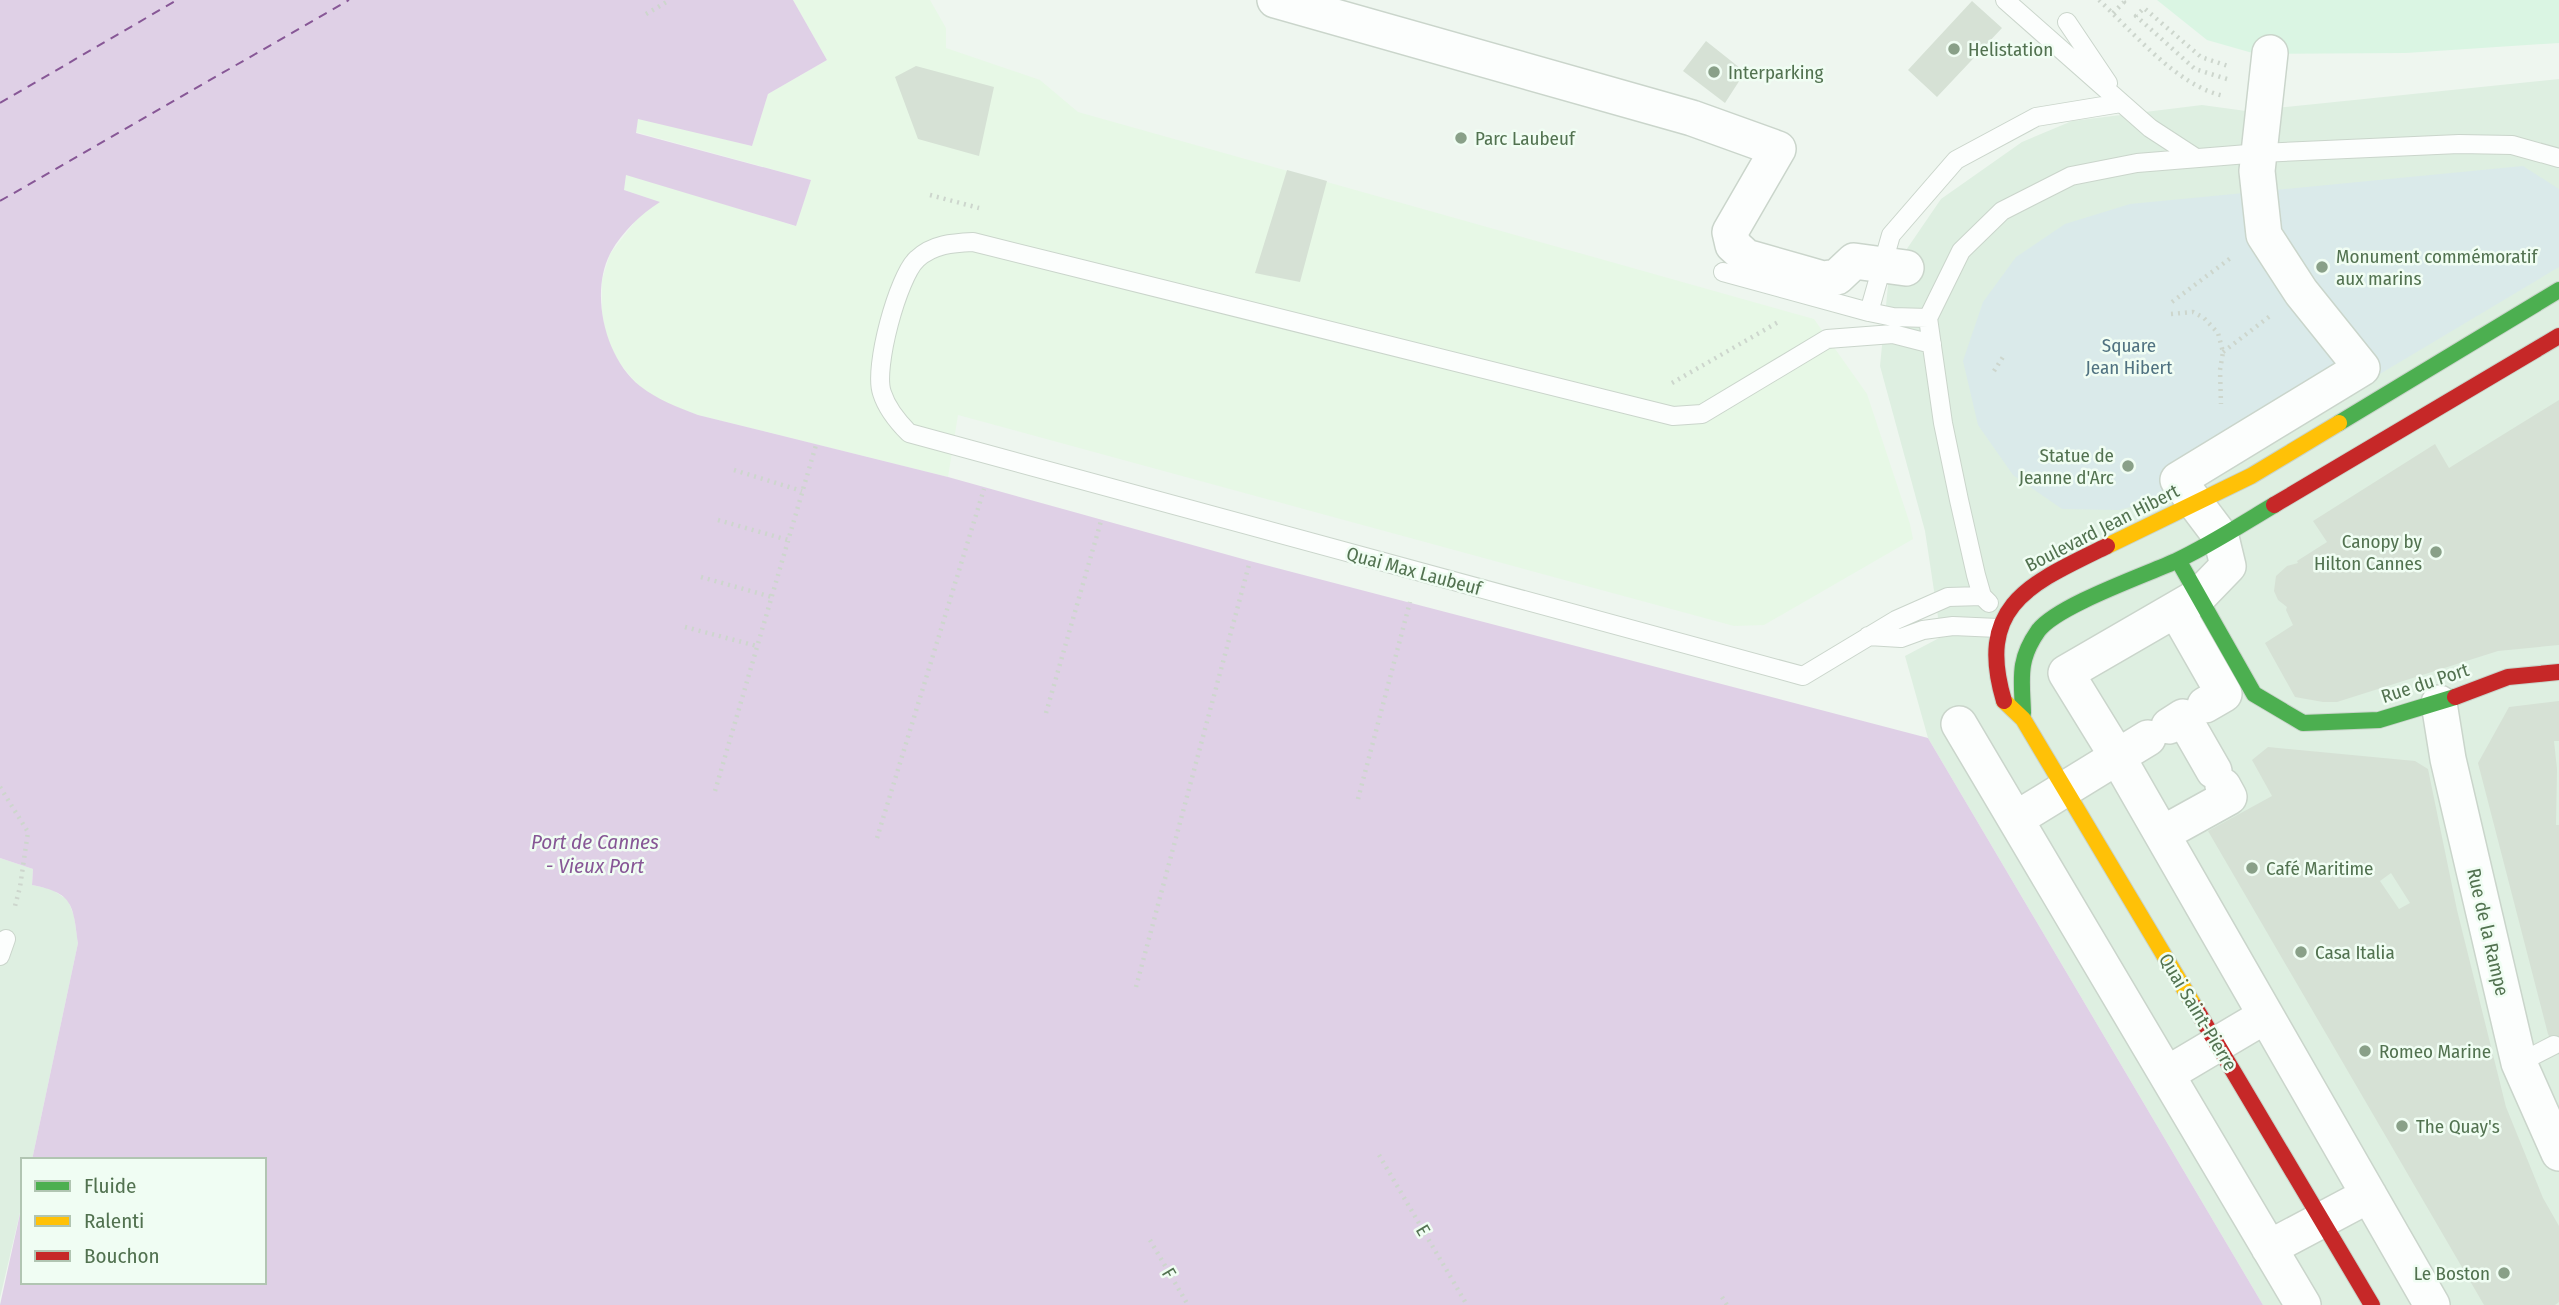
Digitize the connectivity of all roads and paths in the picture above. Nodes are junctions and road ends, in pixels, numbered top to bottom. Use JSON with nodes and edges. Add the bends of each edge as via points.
{"nodes":[{"id":1,"x":670,"y":0,"type":"edge"},
{"id":2,"x":1275,"y":0,"type":"edge"},
{"id":3,"x":2005,"y":0,"type":"edge"},
{"id":4,"x":2099,"y":0,"type":"edge"},
{"id":5,"x":2122,"y":0,"type":"edge"},
{"id":6,"x":2113,"y":13,"type":"junction"},
{"id":7,"x":646,"y":14,"type":"dead end"},
{"id":8,"x":2067,"y":22,"type":"dead end"},
{"id":9,"x":2270,"y":53,"type":"dead end"},
{"id":10,"x":2233,"y":67,"type":"dead end"},
{"id":11,"x":2234,"y":81,"type":"dead end"},
{"id":12,"x":2236,"y":99,"type":"dead end"},
{"id":13,"x":2122,"y":103,"type":"junction"},
{"id":14,"x":2260,"y":153,"type":"junction"},
{"id":15,"x":2196,"y":158,"type":"junction"},
{"id":16,"x":2559,"y":158,"type":"edge"},
{"id":17,"x":930,"y":195,"type":"dead end"},
{"id":18,"x":983,"y":209,"type":"dead end"},
{"id":19,"x":2264,"y":234,"type":"junction"},
{"id":20,"x":1894,"y":266,"type":"junction"},
{"id":21,"x":1723,"y":272,"type":"dead end"},
{"id":22,"x":2559,"y":290,"type":"edge"},
{"id":23,"x":2301,"y":292,"type":"junction"},
{"id":24,"x":1800,"y":294,"type":"junction"},
{"id":25,"x":2172,"y":302,"type":"dead end"},
{"id":26,"x":1870,"y":312,"type":"junction"},
{"id":27,"x":2171,"y":314,"type":"dead end"},
{"id":28,"x":1928,"y":317,"type":"junction"},
{"id":29,"x":2559,"y":336,"type":"edge"},
{"id":30,"x":1932,"y":344,"type":"junction"},
{"id":31,"x":2223,"y":352,"type":"junction"},
{"id":32,"x":2003,"y":356,"type":"dead end"},
{"id":33,"x":1994,"y":371,"type":"dead end"},
{"id":34,"x":1671,"y":384,"type":"dead end"},
{"id":35,"x":2212,"y":412,"type":"dead end"},
{"id":36,"x":816,"y":445,"type":"dead end"},
{"id":37,"x":734,"y":470,"type":"dead end"},
{"id":38,"x":984,"y":489,"type":"dead end"},
{"id":39,"x":802,"y":491,"type":"junction"},
{"id":40,"x":2195,"y":503,"type":"junction"},
{"id":41,"x":718,"y":520,"type":"dead end"},
{"id":42,"x":1101,"y":521,"type":"dead end"},
{"id":43,"x":2221,"y":537,"type":"junction"},
{"id":44,"x":788,"y":540,"type":"junction"},
{"id":45,"x":2178,"y":560,"type":"junction"},
{"id":46,"x":1250,"y":561,"type":"dead end"},
{"id":47,"x":701,"y":577,"type":"dead end"},
{"id":48,"x":1982,"y":596,"type":"junction"},
{"id":49,"x":772,"y":597,"type":"junction"},
{"id":50,"x":1410,"y":602,"type":"dead end"},
{"id":51,"x":2188,"y":603,"type":"junction"},
{"id":52,"x":2001,"y":623,"type":"junction"},
{"id":53,"x":685,"y":627,"type":"dead end"},
{"id":54,"x":1868,"y":636,"type":"junction"},
{"id":55,"x":2032,"y":640,"type":"junction"},
{"id":56,"x":757,"y":646,"type":"junction"},
{"id":57,"x":2559,"y":672,"type":"edge"},
{"id":58,"x":2439,"y":703,"type":"junction"},
{"id":59,"x":2205,"y":705,"type":"dead end"},
{"id":60,"x":1045,"y":713,"type":"dead end"},
{"id":61,"x":2023,"y":719,"type":"junction"},
{"id":62,"x":1959,"y":724,"type":"dead end"},
{"id":63,"x":2117,"y":756,"type":"junction"},
{"id":64,"x":0,"y":787,"type":"edge"},
{"id":65,"x":2066,"y":790,"type":"junction"},
{"id":66,"x":715,"y":791,"type":"dead end"},
{"id":67,"x":1358,"y":799,"type":"dead end"},
{"id":68,"x":2017,"y":819,"type":"junction"},
{"id":69,"x":2162,"y":834,"type":"junction"},
{"id":70,"x":877,"y":838,"type":"dead end"},
{"id":71,"x":6,"y":939,"type":"joint"},
{"id":72,"x":0,"y":957,"type":"edge"},
{"id":73,"x":1136,"y":988,"type":"dead end"},
{"id":74,"x":2265,"y":1016,"type":"junction"},
{"id":75,"x":2217,"y":1044,"type":"junction"},
{"id":76,"x":2554,"y":1045,"type":"dead end"},
{"id":77,"x":2519,"y":1063,"type":"junction"},
{"id":78,"x":2167,"y":1074,"type":"junction"},
{"id":79,"x":2559,"y":1153,"type":"edge"},
{"id":80,"x":1379,"y":1155,"type":"dead end"},
{"id":81,"x":2369,"y":1195,"type":"junction"},
{"id":82,"x":2321,"y":1220,"type":"junction"},
{"id":83,"x":1150,"y":1240,"type":"dead end"},
{"id":84,"x":2269,"y":1248,"type":"junction"},
{"id":85,"x":1722,"y":1297,"type":"dead end"},
{"id":86,"x":1188,"y":1305,"type":"edge"},
{"id":87,"x":1466,"y":1305,"type":"edge"},
{"id":88,"x":1727,"y":1305,"type":"edge"},
{"id":89,"x":2303,"y":1305,"type":"edge"},
{"id":90,"x":2372,"y":1305,"type":"edge"},
{"id":91,"x":2432,"y":1305,"type":"edge"}],
"edges":[{"from":1,"to":7,"type":"path"},
{"from":2,"to":20,"type":"street","via":[[1692,118],[1778,149],[1730,232],[1733,245],[1746,257],[1823,279],[1837,277],[1854,261]]},
{"from":3,"to":13,"type":"lane"},
{"from":4,"to":6,"type":"path"},
{"from":5,"to":6,"type":"path"},
{"from":6,"to":12,"type":"path","via":[[2177,74],[2214,94]]},
{"from":8,"to":13,"type":"lane"},
{"from":9,"to":14,"type":"street"},
{"from":10,"to":11,"type":"path","via":[[2201,57],[2144,8],[2136,16],[2195,69]]},
{"from":13,"to":15,"type":"lane"},
{"from":13,"to":20,"type":"lane","via":[[2036,117],[1956,160],[1891,235]]},
{"from":14,"to":15,"type":"lane"},
{"from":14,"to":16,"type":"lane","via":[[2472,144],[2512,145]]},
{"from":14,"to":19,"type":"street","via":[[2257,171]]},
{"from":15,"to":28,"type":"lane","via":[[2071,176],[2001,211],[1961,251]]},
{"from":17,"to":18,"type":"path"},
{"from":19,"to":23,"type":"street"},
{"from":19,"to":25,"type":"path"},
{"from":20,"to":26,"type":"lane"},
{"from":21,"to":24,"type":"lane"},
{"from":22,"to":40,"type":"main road","name":"Boulevard Jean Hibert","via":[[2251,476]]},
{"from":23,"to":31,"type":"path"},
{"from":23,"to":40,"type":"street","via":[[2362,368],[2178,480]]},
{"from":24,"to":26,"type":"lane"},
{"from":24,"to":34,"type":"path","via":[[1794,313]]},
{"from":26,"to":28,"type":"lane"},
{"from":27,"to":31,"type":"path","via":[[2193,312],[2204,318],[2218,333]]},
{"from":28,"to":30,"type":"lane"},
{"from":29,"to":43,"type":"main road"},
{"from":30,"to":48,"type":"lane","via":[[1943,423]]},
{"from":30,"to":54,"type":"lane","name":"Quai Max Laubeuf","via":[[1893,334],[1827,339],[1702,414],[1673,416],[973,242],[944,243],[917,259],[899,288],[880,363],[880,390],[892,415],[909,433],[952,446],[1803,676]]},
{"from":31,"to":35,"type":"path","via":[[2222,403]]},
{"from":32,"to":33,"type":"path"},
{"from":36,"to":39,"type":"path"},
{"from":37,"to":39,"type":"path"},
{"from":38,"to":70,"type":"path"},
{"from":39,"to":44,"type":"path"},
{"from":40,"to":43,"type":"street"},
{"from":40,"to":52,"type":"main road","name":"Boulevard Jean Hibert","via":[[2052,573],[2019,596]]},
{"from":41,"to":44,"type":"path"},
{"from":42,"to":60,"type":"path"},
{"from":43,"to":45,"type":"main road"},
{"from":43,"to":51,"type":"street","via":[[2228,566]]},
{"from":44,"to":49,"type":"path"},
{"from":45,"to":51,"type":"main road","name":"Rue du Port"},
{"from":45,"to":55,"type":"main road","via":[[2077,604],[2040,628]]},
{"from":46,"to":73,"type":"path"},
{"from":47,"to":49,"type":"path"},
{"from":48,"to":52,"type":"lane"},
{"from":48,"to":54,"type":"lane","name":"Quai Max Laubeuf","via":[[1948,597]]},
{"from":49,"to":56,"type":"path"},
{"from":50,"to":67,"type":"path"},
{"from":51,"to":58,"type":"main road","name":"Rue du Port","via":[[2254,694],[2303,723],[2379,720]]},
{"from":51,"to":59,"type":"street","via":[[2224,694]]},
{"from":51,"to":63,"type":"street","via":[[2066,673]]},
{"from":52,"to":54,"type":"lane","via":[[1923,630],[1901,638]]},
{"from":52,"to":55,"type":"lane"},
{"from":52,"to":61,"type":"main road","via":[[1995,672],[2004,702]]},
{"from":53,"to":56,"type":"path"},
{"from":55,"to":61,"type":"main road","via":[[2021,664]]},
{"from":56,"to":66,"type":"path"},
{"from":57,"to":58,"type":"main road","name":"Rue du Port","via":[[2508,677]]},
{"from":58,"to":77,"type":"street","name":"Rue de la Rampe"},
{"from":61,"to":65,"type":"main road","name":"Quai Saint-Pierre"},
{"from":62,"to":68,"type":"street"},
{"from":63,"to":65,"type":"street"},
{"from":63,"to":69,"type":"street"},
{"from":63,"to":69,"type":"street","via":[[2183,717],[2229,797]]},
{"from":64,"to":71,"type":"path","via":[[28,832]]},
{"from":65,"to":68,"type":"street"},
{"from":65,"to":75,"type":"main road","name":"Quai Saint-Pierre"},
{"from":68,"to":78,"type":"street"},
{"from":69,"to":74,"type":"street"},
{"from":71,"to":72,"type":"lane"},
{"from":74,"to":75,"type":"street"},
{"from":74,"to":81,"type":"street"},
{"from":75,"to":78,"type":"street"},
{"from":75,"to":82,"type":"main road","name":"Quai Saint-Pierre"},
{"from":76,"to":77,"type":"lane"},
{"from":77,"to":79,"type":"street","name":"Rue de la Rampe"},
{"from":78,"to":84,"type":"street"},
{"from":80,"to":87,"type":"path","name":"E"},
{"from":81,"to":82,"type":"street"},
{"from":81,"to":91,"type":"street"},
{"from":82,"to":84,"type":"street"},
{"from":82,"to":90,"type":"main road","name":"Quai Saint-Pierre"},
{"from":83,"to":86,"type":"path","name":"F"},
{"from":84,"to":89,"type":"street"},
{"from":85,"to":88,"type":"path"}]}
